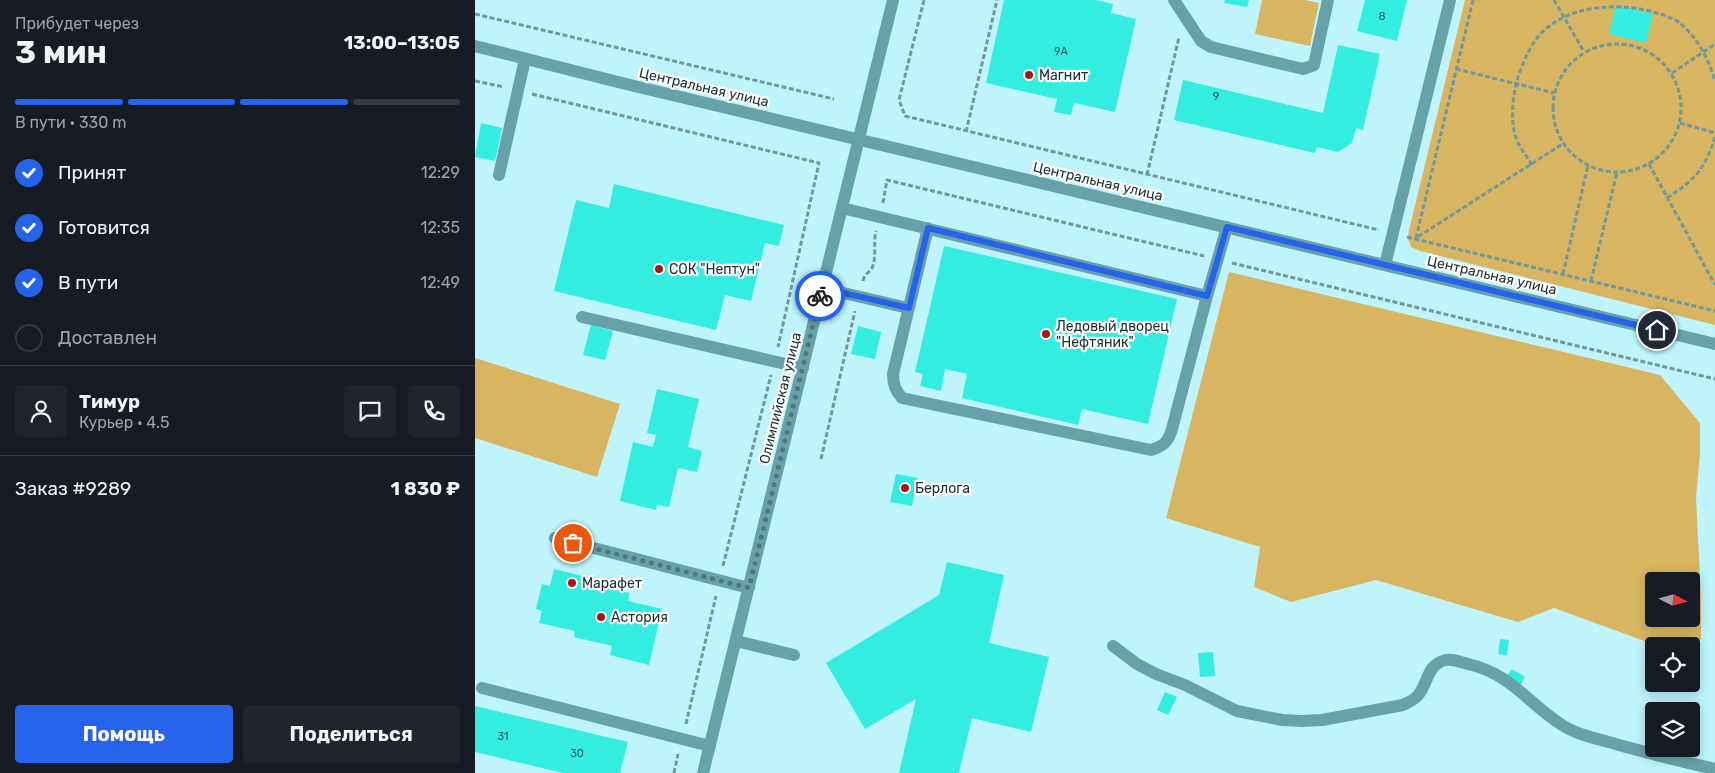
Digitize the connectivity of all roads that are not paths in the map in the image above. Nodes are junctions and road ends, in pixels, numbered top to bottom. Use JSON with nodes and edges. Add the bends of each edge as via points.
{"nodes":[{"id":1,"x":893,"y":0,"type":"edge"},
{"id":2,"x":1174,"y":0,"type":"edge"},
{"id":3,"x":1329,"y":0,"type":"edge"},
{"id":4,"x":1450,"y":0,"type":"edge"},
{"id":5,"x":475,"y":46,"type":"edge"},
{"id":6,"x":525,"y":59,"type":"junction"},
{"id":7,"x":859,"y":139,"type":"junction"},
{"id":8,"x":499,"y":175,"type":"dead end"},
{"id":9,"x":842,"y":208,"type":"junction"},
{"id":10,"x":1227,"y":227,"type":"junction"},
{"id":11,"x":928,"y":228,"type":"junction"},
{"id":12,"x":1385,"y":265,"type":"junction"},
{"id":13,"x":822,"y":288,"type":"junction"},
{"id":14,"x":1207,"y":296,"type":"junction"},
{"id":15,"x":909,"y":308,"type":"junction"},
{"id":16,"x":582,"y":317,"type":"dead end"},
{"id":17,"x":1715,"y":344,"type":"edge"},
{"id":18,"x":803,"y":368,"type":"junction"},
{"id":19,"x":555,"y":538,"type":"dead end"},
{"id":20,"x":749,"y":588,"type":"junction"},
{"id":21,"x":736,"y":641,"type":"junction"},
{"id":22,"x":1113,"y":646,"type":"dead end"},
{"id":23,"x":794,"y":655,"type":"dead end"},
{"id":24,"x":482,"y":688,"type":"dead end"},
{"id":25,"x":710,"y":746,"type":"junction"},
{"id":26,"x":1678,"y":767,"type":"edge"},
{"id":27,"x":1715,"y":768,"type":"edge"},
{"id":28,"x":703,"y":773,"type":"edge"}],
"edges":[{"from":1,"to":7,"type":"street","name":"Олимпийская улица"},
{"from":2,"to":3,"type":"street","via":[[1201,41],[1211,47],[1303,69],[1314,66]]},
{"from":4,"to":12,"type":"street"},
{"from":5,"to":6,"type":"street","name":"Центральная улица"},
{"from":6,"to":7,"type":"street","name":"Центральная улица"},
{"from":6,"to":8,"type":"street"},
{"from":7,"to":9,"type":"street","name":"Олимпийская улица"},
{"from":7,"to":10,"type":"street","name":"Центральная улица"},
{"from":9,"to":11,"type":"street"},
{"from":9,"to":13,"type":"street","name":"Олимпийская улица"},
{"from":10,"to":12,"type":"street","name":"Центральная улица"},
{"from":10,"to":14,"type":"street"},
{"from":11,"to":14,"type":"street"},
{"from":11,"to":15,"type":"street"},
{"from":12,"to":17,"type":"street","name":"Центральная улица"},
{"from":13,"to":15,"type":"street"},
{"from":13,"to":18,"type":"street","name":"Олимпийская улица"},
{"from":14,"to":15,"type":"street","via":[[1169,440],[1162,447],[1151,450],[902,398],[896,392],[893,374]]},
{"from":16,"to":18,"type":"street"},
{"from":18,"to":20,"type":"street","name":"Олимпийская улица"},
{"from":19,"to":20,"type":"street"},
{"from":20,"to":21,"type":"street","name":"Олимпийская улица"},
{"from":21,"to":23,"type":"street"},
{"from":21,"to":25,"type":"street","name":"Олимпийская улица"},
{"from":22,"to":26,"type":"street","via":[[1156,674],[1237,711],[1302,721],[1403,705],[1420,693],[1433,666],[1444,660],[1453,660],[1496,674],[1563,725],[1580,734]]},
{"from":24,"to":25,"type":"street"},
{"from":25,"to":28,"type":"street","name":"Олимпийская улица"},
{"from":26,"to":27,"type":"street"}]}
